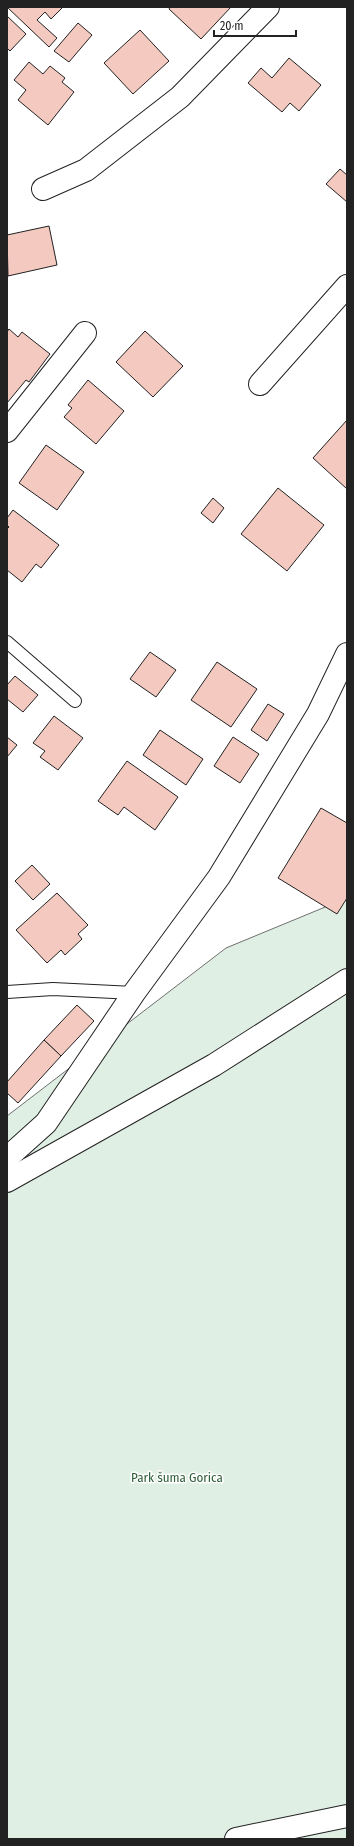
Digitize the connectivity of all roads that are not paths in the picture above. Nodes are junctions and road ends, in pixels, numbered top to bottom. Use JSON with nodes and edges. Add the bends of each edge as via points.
{"nodes":[{"id":1,"x":268,"y":7,"type":"edge"},
{"id":2,"x":43,"y":189,"type":"dead end"},
{"id":3,"x":347,"y":286,"type":"edge"},
{"id":4,"x":84,"y":333,"type":"dead end"},
{"id":5,"x":260,"y":384,"type":"dead end"},
{"id":6,"x":7,"y":431,"type":"edge"},
{"id":7,"x":7,"y":642,"type":"edge"},
{"id":8,"x":347,"y":654,"type":"edge"},
{"id":9,"x":75,"y":701,"type":"dead end"},
{"id":10,"x":347,"y":980,"type":"edge"},
{"id":11,"x":7,"y":992,"type":"edge"},
{"id":12,"x":134,"y":993,"type":"junction"},
{"id":13,"x":7,"y":1158,"type":"edge"},
{"id":14,"x":7,"y":1181,"type":"edge"},
{"id":15,"x":347,"y":1816,"type":"edge"},
{"id":16,"x":236,"y":1839,"type":"edge"}],
"edges":[{"from":1,"to":2,"type":"street","via":[[180,97],[86,170]]},
{"from":3,"to":5,"type":"street"},
{"from":4,"to":6,"type":"street"},
{"from":7,"to":9,"type":"lane"},
{"from":8,"to":12,"type":"street","via":[[318,714],[219,877]]},
{"from":10,"to":14,"type":"street","via":[[214,1065]]},
{"from":11,"to":12,"type":"lane","via":[[53,989]]},
{"from":12,"to":13,"type":"street","via":[[46,1123]]},
{"from":15,"to":16,"type":"street"}]}
